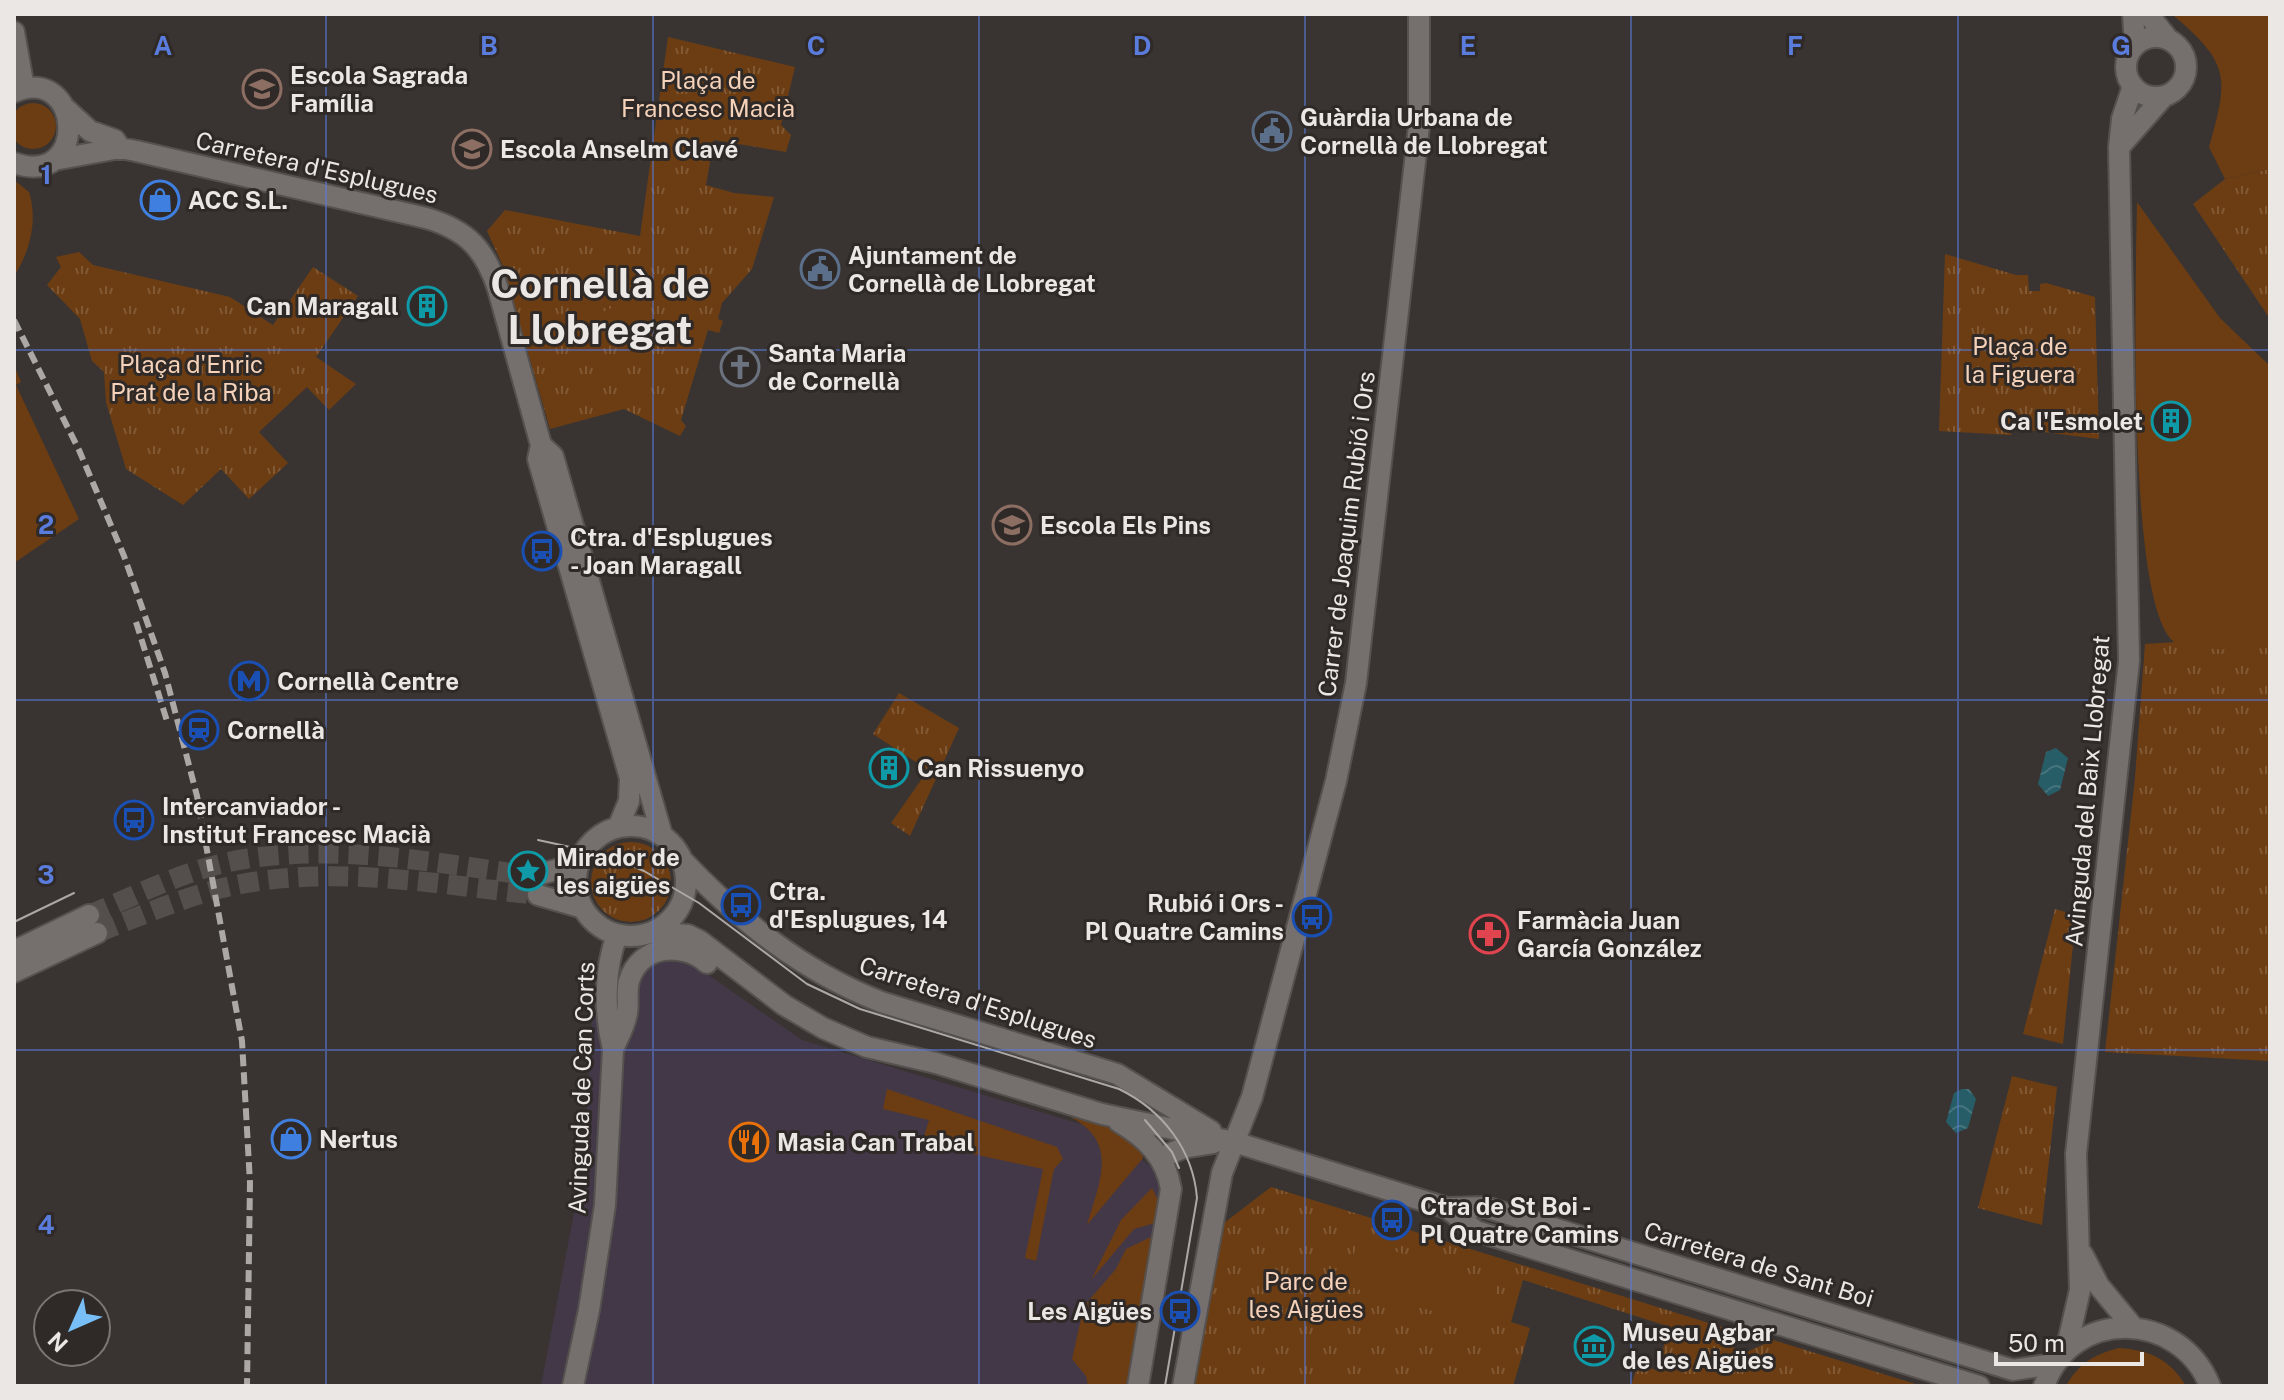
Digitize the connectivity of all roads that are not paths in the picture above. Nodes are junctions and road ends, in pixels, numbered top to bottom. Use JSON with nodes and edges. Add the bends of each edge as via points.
{"nodes":[{"id":1,"x":1419,"y":14,"type":"edge"},
{"id":2,"x":2133,"y":14,"type":"edge"},
{"id":3,"x":2148,"y":14,"type":"edge"},
{"id":4,"x":14,"y":32,"type":"edge"},
{"id":5,"x":2168,"y":39,"type":"junction"},
{"id":6,"x":2135,"y":45,"type":"junction"},
{"id":7,"x":2133,"y":86,"type":"junction"},
{"id":8,"x":19,"y":90,"type":"edge"},
{"id":9,"x":2164,"y":96,"type":"junction"},
{"id":10,"x":65,"y":107,"type":"junction"},
{"id":11,"x":2119,"y":147,"type":"junction"},
{"id":12,"x":120,"y":148,"type":"junction"},
{"id":13,"x":54,"y":160,"type":"junction"},
{"id":14,"x":14,"y":163,"type":"edge"},
{"id":15,"x":541,"y":445,"type":"junction"},
{"id":16,"x":619,"y":825,"type":"junction"},
{"id":17,"x":662,"y":835,"type":"junction"},
{"id":18,"x":682,"y":860,"type":"junction"},
{"id":19,"x":578,"y":864,"type":"junction"},
{"id":20,"x":583,"y":908,"type":"junction"},
{"id":21,"x":652,"y":932,"type":"junction"},
{"id":22,"x":617,"y":935,"type":"junction"},
{"id":23,"x":14,"y":951,"type":"edge"},
{"id":24,"x":14,"y":972,"type":"edge"},
{"id":25,"x":752,"y":998,"type":"dead end"},
{"id":26,"x":613,"y":1049,"type":"junction"},
{"id":27,"x":1102,"y":1114,"type":"junction"},
{"id":28,"x":1234,"y":1142,"type":"junction"},
{"id":29,"x":1160,"y":1158,"type":"junction"},
{"id":30,"x":1447,"y":1208,"type":"junction"},
{"id":31,"x":2080,"y":1247,"type":"junction"},
{"id":32,"x":2133,"y":1327,"type":"junction"},
{"id":33,"x":2060,"y":1358,"type":"junction"},
{"id":34,"x":573,"y":1386,"type":"edge"},
{"id":35,"x":1138,"y":1386,"type":"edge"},
{"id":36,"x":1183,"y":1386,"type":"edge"},
{"id":37,"x":1979,"y":1386,"type":"edge"},
{"id":38,"x":2044,"y":1386,"type":"edge"},
{"id":39,"x":2210,"y":1386,"type":"edge"}],
"edges":[{"from":1,"to":28,"type":"street","name":"Carrer de Joaquim Rubió i Ors","via":[[1419,126],[1361,655],[1336,781],[1252,1097]]},
{"from":2,"to":6,"type":"street"},
{"from":3,"to":5,"type":"street"},
{"from":4,"to":8,"type":"street"},
{"from":5,"to":6,"type":"street","via":[[2149,38]]},
{"from":5,"to":9,"type":"street","via":[[2182,52],[2186,70],[2179,87]]},
{"from":6,"to":7,"type":"street","via":[[2126,65]]},
{"from":7,"to":9,"type":"street","via":[[2147,96]]},
{"from":7,"to":11,"type":"street","name":"Avinguda del Baix Llobregat"},
{"from":8,"to":10,"type":"street","name":"Carretera d'Esplugues","via":[[42,89]]},
{"from":9,"to":11,"type":"street"},
{"from":10,"to":12,"type":"street","name":"Carretera d'Esplugues","via":[[90,131],[115,140]]},
{"from":10,"to":13,"type":"street","via":[[68,138]]},
{"from":11,"to":31,"type":"street","name":"Avinguda del Baix Llobregat","via":[[2129,661],[2076,1154]]},
{"from":12,"to":13,"type":"street","name":"Carretera d'Esplugues"},
{"from":12,"to":15,"type":"street","name":"Carretera d'Esplugues","via":[[460,230],[491,267]]},
{"from":13,"to":14,"type":"street","name":"Carretera d'Esplugues","via":[[32,167]]},
{"from":15,"to":16,"type":"street","name":"Carretera d'Esplugues","via":[[538,459],[630,778],[629,801]]},
{"from":15,"to":17,"type":"street","name":"Carretera d'Esplugues","via":[[553,456]]},
{"from":16,"to":17,"type":"street"},
{"from":16,"to":19,"type":"street","via":[[597,838]]},
{"from":17,"to":18,"type":"street"},
{"from":18,"to":21,"type":"street","via":[[687,879],[681,905]]},
{"from":18,"to":28,"type":"street","name":"Carretera d'Esplugues","via":[[771,942],[845,987],[1117,1074]]},
{"from":19,"to":20,"type":"street","via":[[576,887]]},
{"from":19,"to":20,"type":"street","via":[[535,885]]},
{"from":20,"to":22,"type":"street"},
{"from":21,"to":22,"type":"street"},
{"from":21,"to":27,"type":"street","via":[[700,941],[784,1005],[848,1040]]},
{"from":22,"to":26,"type":"street","name":"Avinguda de Can Corts","via":[[608,980]]},
{"from":23,"to":24,"type":"street","via":[[93,924]]},
{"from":25,"to":26,"type":"street","via":[[692,952],[671,948],[652,953],[629,980],[628,1012]]},
{"from":26,"to":34,"type":"street","name":"Avinguda de Can Corts","via":[[605,1205]]},
{"from":27,"to":28,"type":"street"},
{"from":27,"to":29,"type":"street","via":[[1136,1133]]},
{"from":28,"to":29,"type":"street","via":[[1183,1148]]},
{"from":28,"to":30,"type":"street","name":"Carretera de Sant Boi"},
{"from":28,"to":36,"type":"street","name":"Carrer de Joaquim Rubió i Ors","via":[[1222,1173]]},
{"from":29,"to":35,"type":"street","via":[[1169,1178],[1170,1200]]},
{"from":30,"to":33,"type":"street","name":"Carretera de Sant Boi","via":[[1485,1207],[2013,1370]]},
{"from":30,"to":37,"type":"street","name":"Carretera de Sant Boi","via":[[1476,1231]]},
{"from":31,"to":32,"type":"street","name":"Avinguda del Baix Llobregat","via":[[2099,1286]]},
{"from":31,"to":33,"type":"street","name":"Avinguda del Baix Llobregat","via":[[2080,1290]]},
{"from":32,"to":33,"type":"street","via":[[2092,1333]]},
{"from":32,"to":39,"type":"street","via":[[2175,1341],[2199,1365]]},
{"from":33,"to":38,"type":"street","name":"Avinguda del Baix Llobregat"}]}
